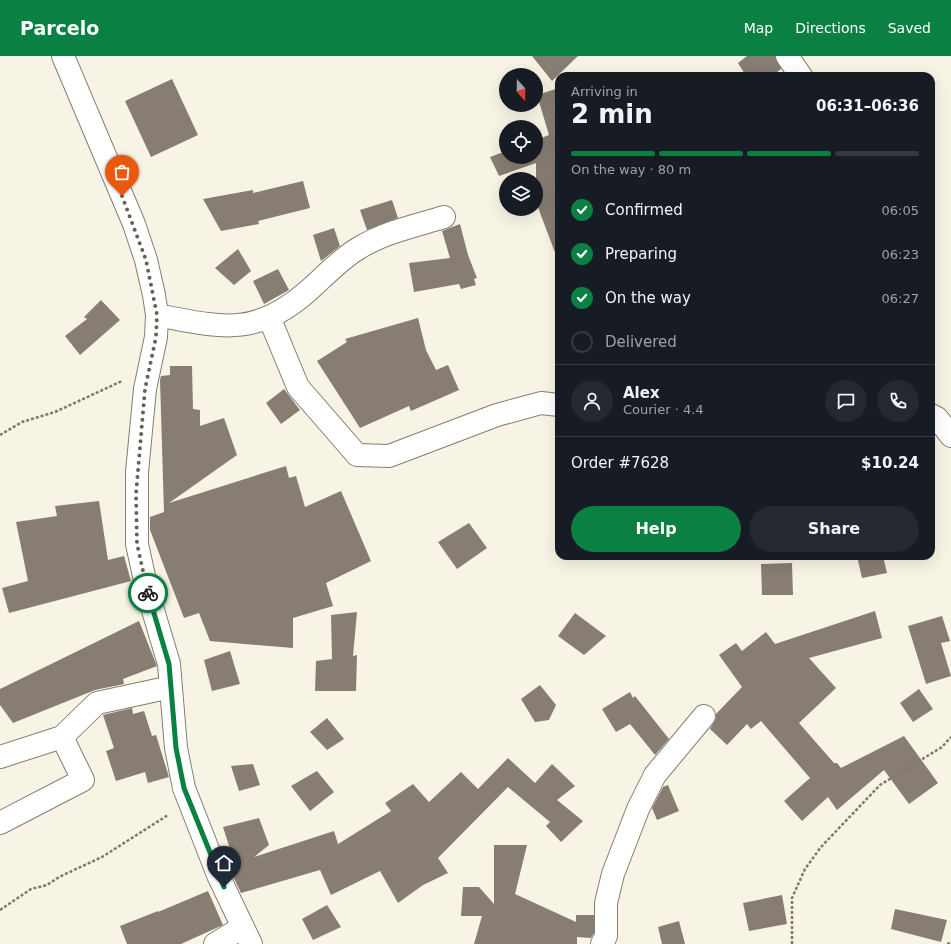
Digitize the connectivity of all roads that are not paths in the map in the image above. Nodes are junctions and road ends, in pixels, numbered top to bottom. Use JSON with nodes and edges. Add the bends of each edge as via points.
{"nodes":[{"id":1,"x":63,"y":56,"type":"edge"},
{"id":2,"x":787,"y":56,"type":"edge"},
{"id":3,"x":798,"y":72,"type":"edge"},
{"id":4,"x":444,"y":217,"type":"dead end"},
{"id":5,"x":157,"y":315,"type":"junction"},
{"id":6,"x":269,"y":317,"type":"junction"},
{"id":7,"x":555,"y":405,"type":"edge"},
{"id":8,"x":935,"y":417,"type":"edge"},
{"id":9,"x":951,"y":436,"type":"edge"},
{"id":10,"x":171,"y":687,"type":"junction"},
{"id":11,"x":704,"y":716,"type":"dead end"},
{"id":12,"x":62,"y":737,"type":"junction"},
{"id":13,"x":0,"y":757,"type":"edge"},
{"id":14,"x":0,"y":823,"type":"edge"},
{"id":15,"x":247,"y":936,"type":"edge"},
{"id":16,"x":215,"y":944,"type":"edge"},
{"id":17,"x":602,"y":944,"type":"edge"}],
"edges":[{"from":1,"to":5,"type":"street","via":[[134,224],[146,260]]},
{"from":2,"to":3,"type":"street"},
{"from":4,"to":6,"type":"street","via":[[383,236],[358,248],[289,307]]},
{"from":5,"to":6,"type":"street","via":[[228,327]]},
{"from":5,"to":10,"type":"street","via":[[156,337],[145,389],[140,443],[136,506],[137,544],[147,590],[169,664]]},
{"from":6,"to":7,"type":"street","via":[[298,387],[357,455],[389,456],[497,415],[541,403]]},
{"from":8,"to":9,"type":"street"},
{"from":10,"to":12,"type":"street","via":[[97,703]]},
{"from":10,"to":15,"type":"street","via":[[178,762],[184,788],[218,875]]},
{"from":11,"to":17,"type":"street","via":[[655,775],[638,809],[613,874],[606,904],[606,936]]},
{"from":12,"to":13,"type":"street"},
{"from":12,"to":14,"type":"street","via":[[83,780]]},
{"from":15,"to":16,"type":"street"}]}
